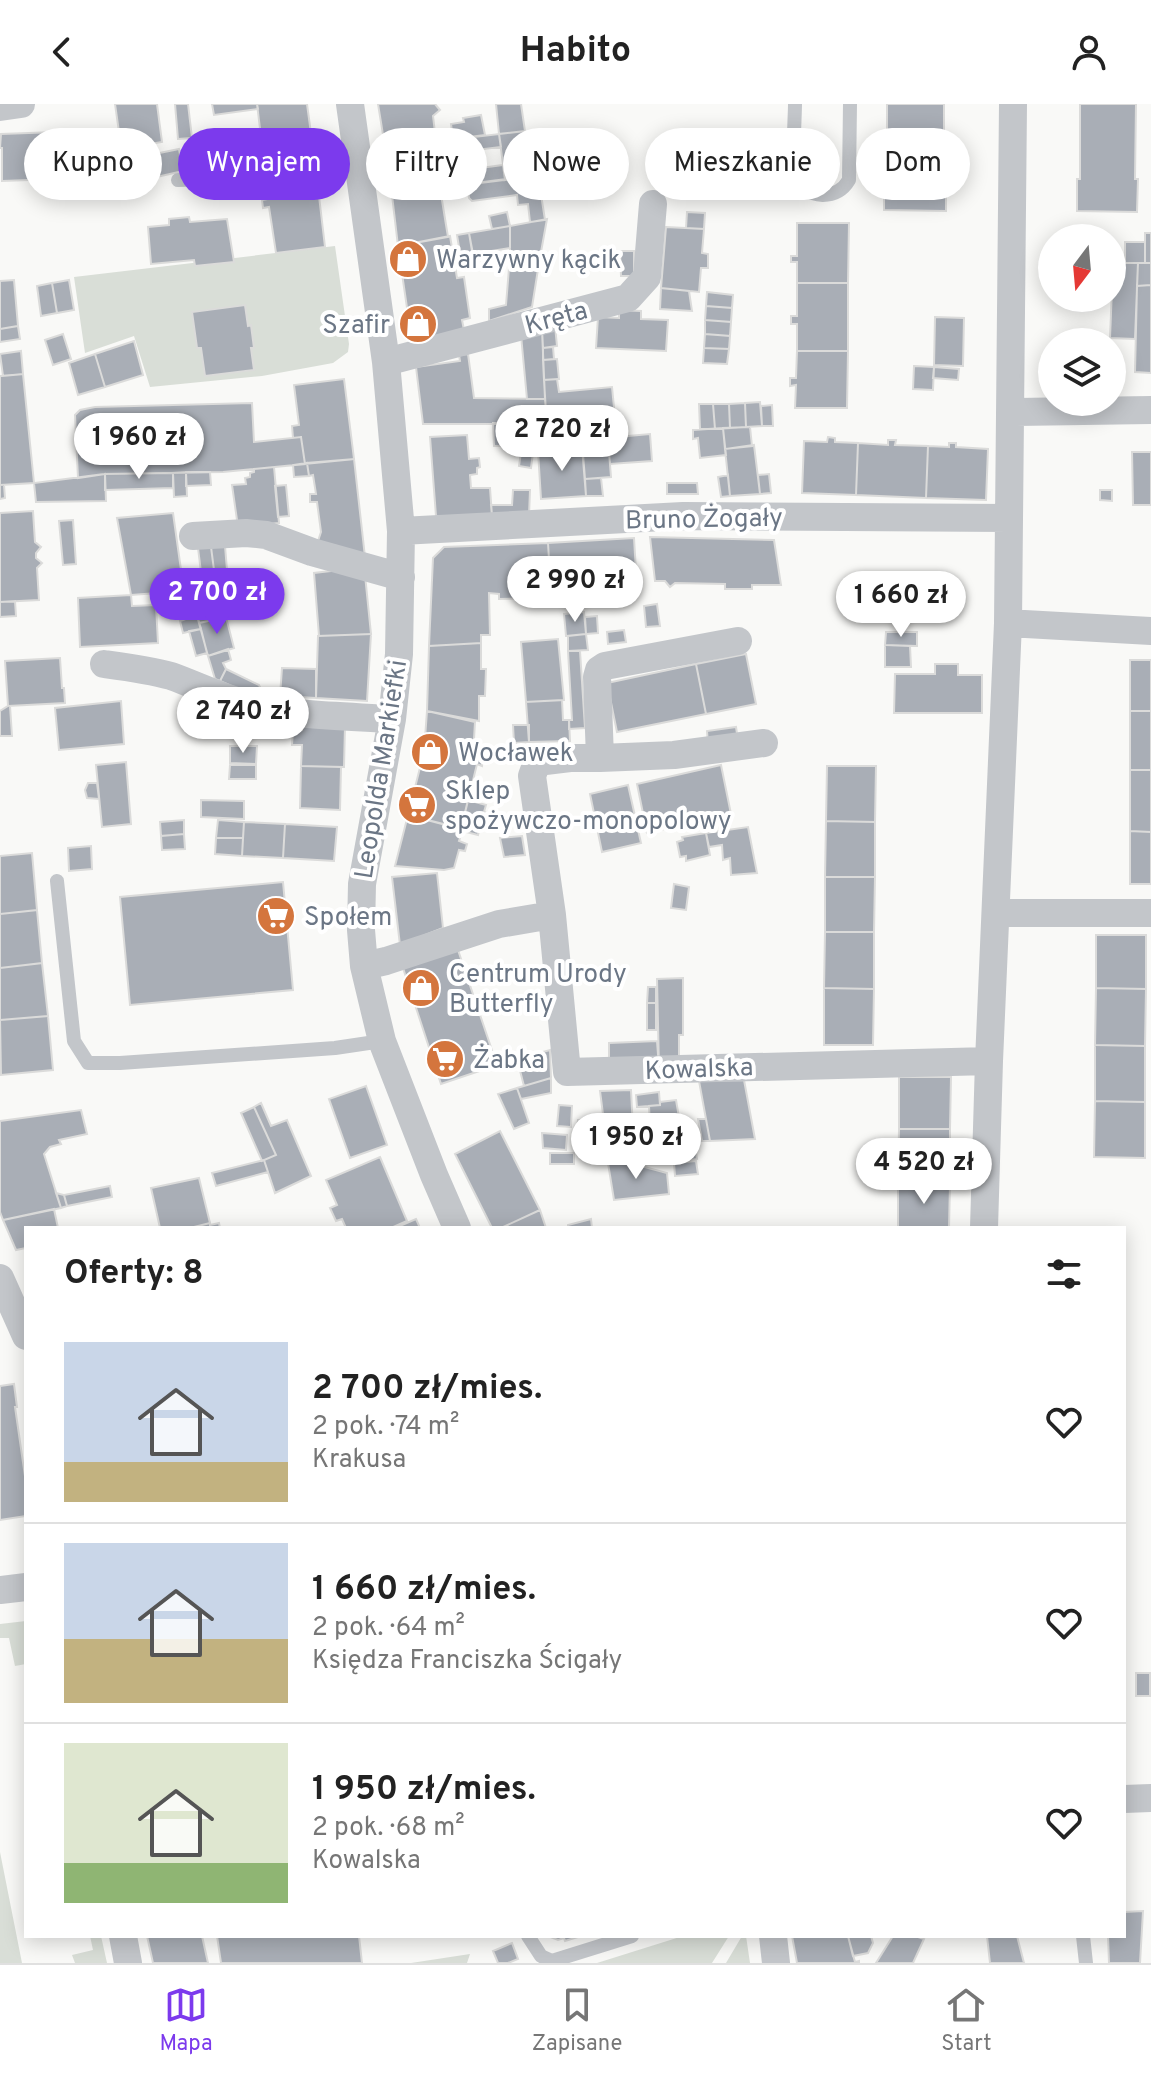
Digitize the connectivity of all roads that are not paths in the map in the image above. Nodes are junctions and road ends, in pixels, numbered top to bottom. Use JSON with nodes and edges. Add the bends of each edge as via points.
{"nodes":[{"id":1,"x":21,"y":104,"type":"edge"},
{"id":2,"x":350,"y":104,"type":"edge"},
{"id":3,"x":795,"y":104,"type":"edge"},
{"id":4,"x":850,"y":104,"type":"edge"},
{"id":5,"x":1013,"y":104,"type":"edge"},
{"id":6,"x":0,"y":107,"type":"edge"},
{"id":7,"x":359,"y":165,"type":"junction"},
{"id":8,"x":350,"y":166,"type":"edge"},
{"id":9,"x":653,"y":204,"type":"dead end"},
{"id":10,"x":386,"y":362,"type":"junction"},
{"id":11,"x":1151,"y":410,"type":"edge"},
{"id":12,"x":1011,"y":412,"type":"junction"},
{"id":13,"x":1009,"y":518,"type":"junction"},
{"id":14,"x":401,"y":531,"type":"junction"},
{"id":15,"x":193,"y":536,"type":"dead end"},
{"id":16,"x":401,"y":577,"type":"junction"},
{"id":17,"x":1008,"y":623,"type":"junction"},
{"id":18,"x":1151,"y":631,"type":"edge"},
{"id":19,"x":738,"y":641,"type":"dead end"},
{"id":20,"x":104,"y":664,"type":"dead end"},
{"id":21,"x":392,"y":719,"type":"junction"},
{"id":22,"x":764,"y":743,"type":"dead end"},
{"id":23,"x":600,"y":758,"type":"junction"},
{"id":24,"x":57,"y":881,"type":"dead end"},
{"id":25,"x":996,"y":913,"type":"junction"},
{"id":26,"x":1151,"y":913,"type":"edge"},
{"id":27,"x":552,"y":915,"type":"junction"},
{"id":28,"x":364,"y":966,"type":"junction"},
{"id":29,"x":382,"y":1041,"type":"junction"},
{"id":30,"x":989,"y":1061,"type":"junction"},
{"id":31,"x":456,"y":1226,"type":"edge"},
{"id":32,"x":984,"y":1226,"type":"edge"},
{"id":33,"x":0,"y":1278,"type":"edge"},
{"id":34,"x":24,"y":1332,"type":"edge"},
{"id":35,"x":24,"y":1587,"type":"edge"},
{"id":36,"x":0,"y":1590,"type":"edge"},
{"id":37,"x":1151,"y":1798,"type":"edge"},
{"id":38,"x":1126,"y":1799,"type":"edge"},
{"id":39,"x":123,"y":1938,"type":"edge"},
{"id":40,"x":529,"y":1938,"type":"edge"},
{"id":41,"x":626,"y":1938,"type":"edge"},
{"id":42,"x":773,"y":1938,"type":"edge"},
{"id":43,"x":1083,"y":1938,"type":"edge"},
{"id":44,"x":550,"y":1962,"type":"edge"},
{"id":45,"x":128,"y":1963,"type":"edge"},
{"id":46,"x":776,"y":1963,"type":"edge"},
{"id":47,"x":1086,"y":1963,"type":"edge"}],
"edges":[{"from":1,"to":6,"type":"street"},
{"from":2,"to":7,"type":"street","name":"Leopolda Markiefki"},
{"from":3,"to":4,"type":"lane","via":[[795,178],[803,189],[831,195],[849,180]]},
{"from":5,"to":12,"type":"street"},
{"from":7,"to":8,"type":"lane"},
{"from":7,"to":10,"type":"street","name":"Leopolda Markiefki"},
{"from":9,"to":10,"type":"street","name":"Kręta","via":[[647,277],[628,298]]},
{"from":10,"to":14,"type":"street","name":"Leopolda Markiefki"},
{"from":11,"to":12,"type":"street"},
{"from":12,"to":13,"type":"street"},
{"from":13,"to":14,"type":"street","name":"Bruno Żogały","via":[[683,516]]},
{"from":13,"to":17,"type":"street"},
{"from":14,"to":16,"type":"street","name":"Leopolda Markiefki"},
{"from":15,"to":16,"type":"street","via":[[266,535]]},
{"from":16,"to":21,"type":"street","name":"Leopolda Markiefki"},
{"from":17,"to":18,"type":"street"},
{"from":17,"to":25,"type":"street"},
{"from":19,"to":23,"type":"street","via":[[599,670]]},
{"from":20,"to":21,"type":"street","via":[[172,677],[274,710]]},
{"from":21,"to":28,"type":"street","name":"Leopolda Markiefki","via":[[362,884]]},
{"from":22,"to":23,"type":"street","name":"Kowalska"},
{"from":23,"to":27,"type":"street","name":"Kowalska","via":[[537,762],[532,776]]},
{"from":24,"to":29,"type":"lane","via":[[74,1041],[88,1063]]},
{"from":25,"to":26,"type":"street"},
{"from":25,"to":30,"type":"street"},
{"from":27,"to":28,"type":"street","via":[[499,924]]},
{"from":27,"to":30,"type":"street","name":"Kowalska","via":[[567,1072]]},
{"from":28,"to":29,"type":"street","name":"Leopolda Markiefki"},
{"from":29,"to":31,"type":"street","name":"Leopolda Markiefki"},
{"from":30,"to":32,"type":"street"},
{"from":33,"to":34,"type":"street"},
{"from":35,"to":36,"type":"street"},
{"from":37,"to":38,"type":"street"},
{"from":39,"to":45,"type":"street"},
{"from":40,"to":44,"type":"lane"},
{"from":41,"to":44,"type":"lane"},
{"from":42,"to":46,"type":"street"},
{"from":43,"to":47,"type":"lane"}]}
